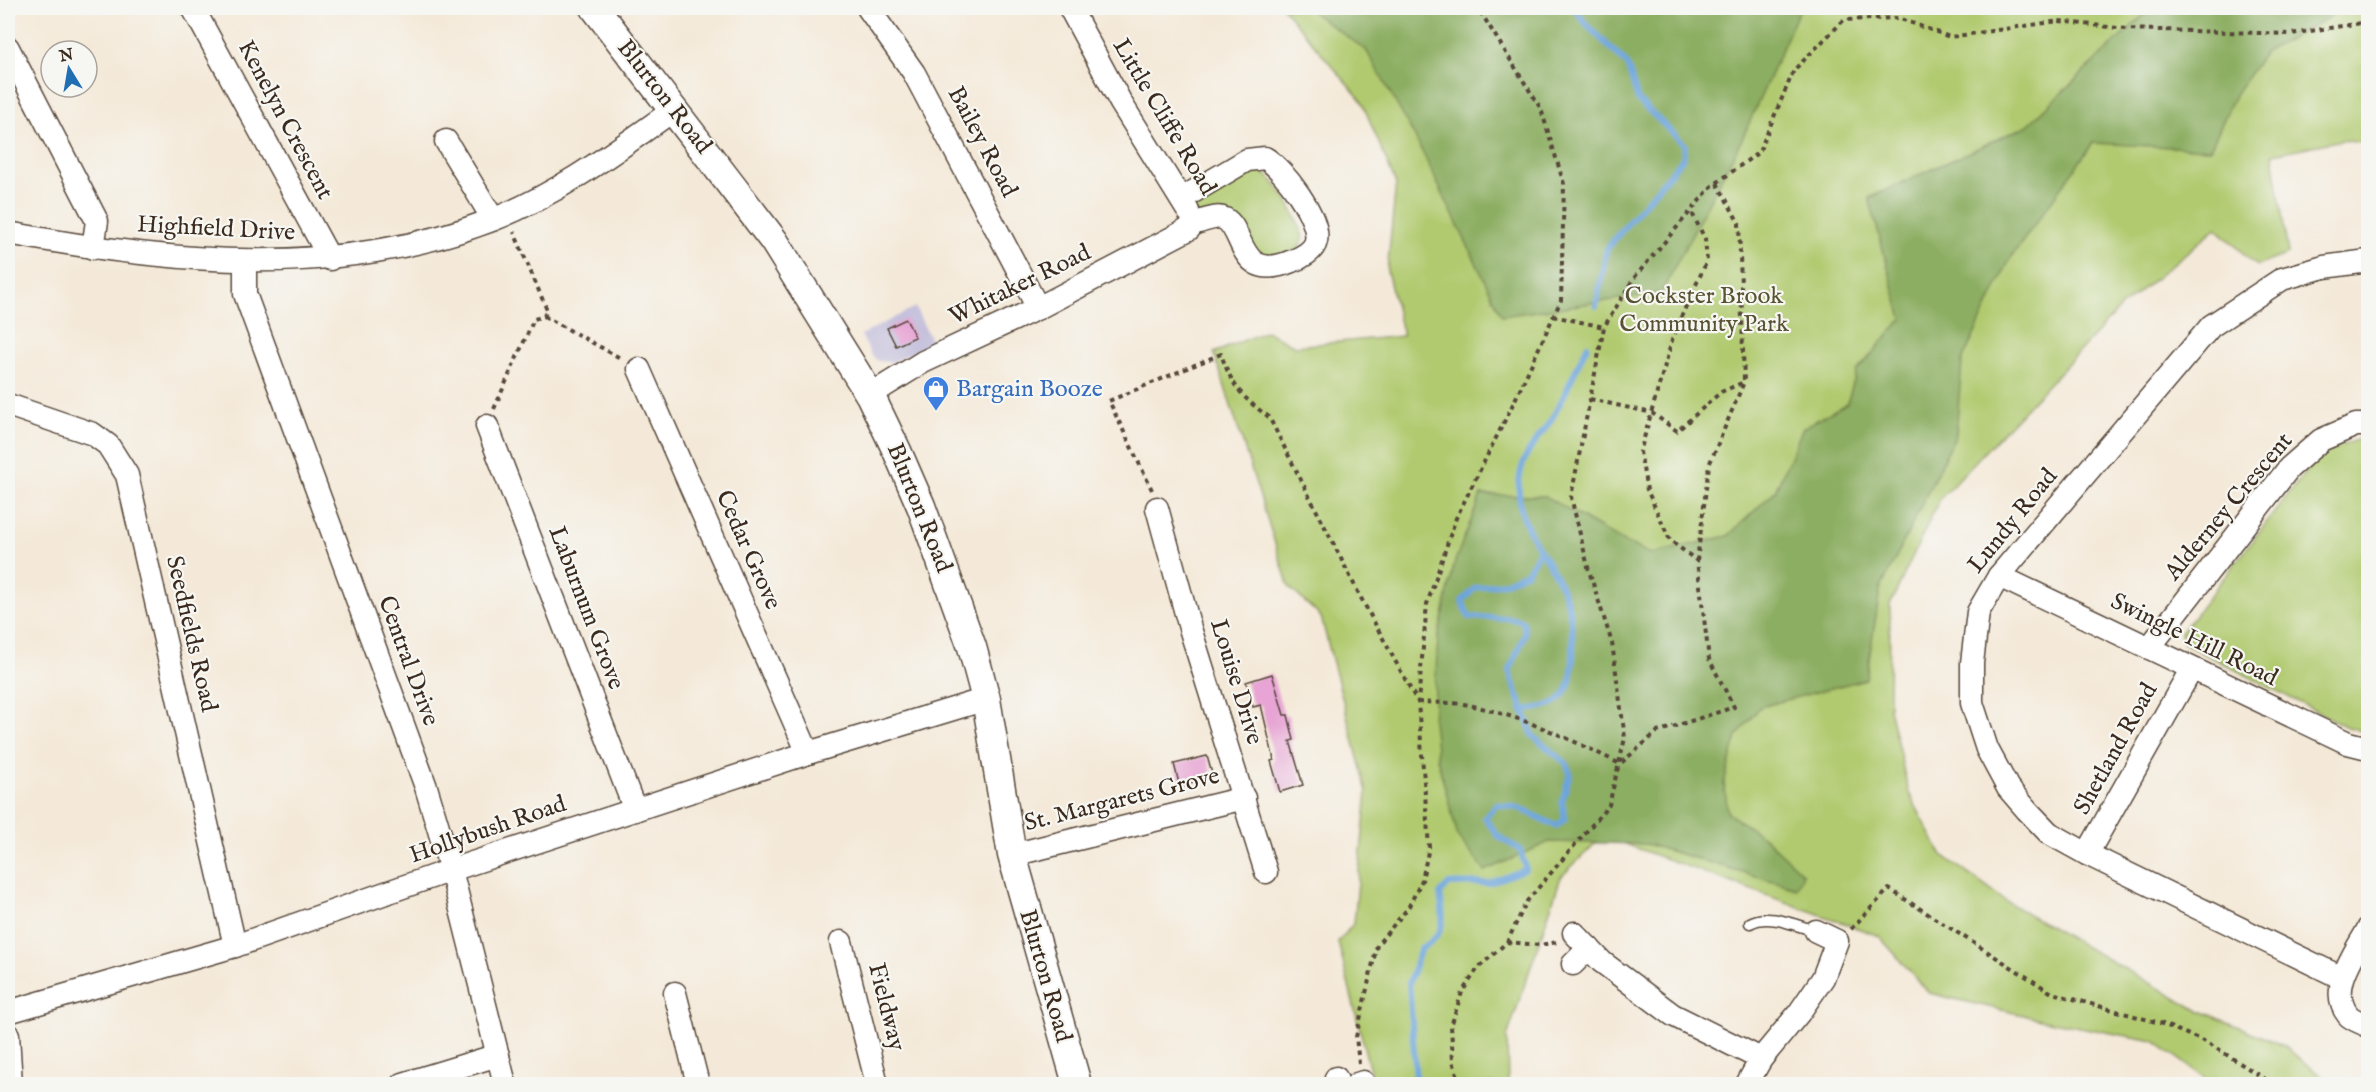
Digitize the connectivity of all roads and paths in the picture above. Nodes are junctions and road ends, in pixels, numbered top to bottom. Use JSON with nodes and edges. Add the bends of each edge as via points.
{"nodes":[{"id":1,"x":194,"y":8,"type":"edge"},
{"id":2,"x":595,"y":8,"type":"edge"},
{"id":3,"x":868,"y":8,"type":"edge"},
{"id":4,"x":1070,"y":8,"type":"edge"},
{"id":5,"x":1478,"y":8,"type":"edge"},
{"id":6,"x":2368,"y":27,"type":"edge"},
{"id":7,"x":8,"y":48,"type":"edge"},
{"id":8,"x":675,"y":109,"type":"junction"},
{"id":9,"x":446,"y":141,"type":"dead end"},
{"id":10,"x":1717,"y":183,"type":"junction"},
{"id":11,"x":1181,"y":199,"type":"junction"},
{"id":12,"x":1691,"y":211,"type":"junction"},
{"id":13,"x":500,"y":217,"type":"junction"},
{"id":14,"x":1194,"y":223,"type":"junction"},
{"id":15,"x":8,"y":233,"type":"edge"},
{"id":16,"x":93,"y":248,"type":"junction"},
{"id":17,"x":330,"y":259,"type":"junction"},
{"id":18,"x":2368,"y":261,"type":"edge"},
{"id":19,"x":245,"y":262,"type":"junction"},
{"id":20,"x":1038,"y":308,"type":"junction"},
{"id":21,"x":544,"y":316,"type":"junction"},
{"id":22,"x":1553,"y":316,"type":"junction"},
{"id":23,"x":1604,"y":327,"type":"junction"},
{"id":24,"x":639,"y":369,"type":"joint"},
{"id":25,"x":1744,"y":382,"type":"junction"},
{"id":26,"x":870,"y":395,"type":"junction"},
{"id":27,"x":1590,"y":399,"type":"junction"},
{"id":28,"x":8,"y":405,"type":"edge"},
{"id":29,"x":1652,"y":413,"type":"junction"},
{"id":30,"x":2368,"y":425,"type":"edge"},
{"id":31,"x":487,"y":426,"type":"joint"},
{"id":32,"x":1157,"y":508,"type":"joint"},
{"id":33,"x":1697,"y":561,"type":"junction"},
{"id":34,"x":1999,"y":576,"type":"junction"},
{"id":35,"x":2149,"y":648,"type":"junction"},
{"id":36,"x":2191,"y":670,"type":"junction"},
{"id":37,"x":986,"y":699,"type":"junction"},
{"id":38,"x":1418,"y":702,"type":"junction"},
{"id":39,"x":2368,"y":748,"type":"edge"},
{"id":40,"x":808,"y":753,"type":"junction"},
{"id":41,"x":1620,"y":764,"type":"junction"},
{"id":42,"x":1244,"y":798,"type":"junction"},
{"id":43,"x":635,"y":810,"type":"junction"},
{"id":44,"x":2087,"y":854,"type":"junction"},
{"id":45,"x":1012,"y":855,"type":"junction"},
{"id":46,"x":451,"y":870,"type":"junction"},
{"id":47,"x":1266,"y":872,"type":"dead end"},
{"id":48,"x":1750,"y":923,"type":"dead end"},
{"id":49,"x":1854,"y":927,"type":"dead end"},
{"id":50,"x":2368,"y":929,"type":"edge"},
{"id":51,"x":1816,"y":932,"type":"joint"},
{"id":52,"x":1581,"y":940,"type":"junction"},
{"id":53,"x":842,"y":942,"type":"dead end"},
{"id":54,"x":1507,"y":942,"type":"junction"},
{"id":55,"x":236,"y":946,"type":"junction"},
{"id":56,"x":1573,"y":964,"type":"dead end"},
{"id":57,"x":2342,"y":978,"type":"junction"},
{"id":58,"x":675,"y":993,"type":"dead end"},
{"id":59,"x":8,"y":1011,"type":"edge"},
{"id":60,"x":2368,"y":1026,"type":"edge"},
{"id":61,"x":8,"y":1035,"type":"edge"},
{"id":62,"x":498,"y":1055,"type":"junction"},
{"id":63,"x":1761,"y":1059,"type":"junction"},
{"id":64,"x":1349,"y":1082,"type":"edge"},
{"id":65,"x":12,"y":1084,"type":"edge"},
{"id":66,"x":403,"y":1084,"type":"edge"},
{"id":67,"x":505,"y":1084,"type":"edge"},
{"id":68,"x":698,"y":1084,"type":"edge"},
{"id":69,"x":878,"y":1084,"type":"edge"},
{"id":70,"x":1077,"y":1084,"type":"edge"},
{"id":71,"x":1460,"y":1084,"type":"edge"},
{"id":72,"x":1747,"y":1084,"type":"edge"},
{"id":73,"x":2273,"y":1084,"type":"edge"}],
"edges":[{"from":1,"to":17,"type":"street","name":"Kenelyn Crescent"},
{"from":2,"to":8,"type":"street","name":"Blurton Road"},
{"from":3,"to":20,"type":"street","name":"Bailey Road","via":[[914,73]]},
{"from":4,"to":11,"type":"street","name":"Little Cliffe Road","via":[[1121,103]]},
{"from":5,"to":22,"type":"path","via":[[1541,109],[1564,184],[1561,300]]},
{"from":6,"to":10,"type":"path","via":[[2361,23],[2291,34],[2126,29],[2060,21],[1950,36],[1898,18],[1844,20],[1794,70],[1759,152]]},
{"from":7,"to":16,"type":"street","via":[[97,221]]},
{"from":8,"to":13,"type":"street","name":"Highfield Drive","via":[[600,162]]},
{"from":8,"to":26,"type":"street","name":"Blurton Road","via":[[774,241]]},
{"from":9,"to":13,"type":"street"},
{"from":10,"to":12,"type":"path"},
{"from":10,"to":25,"type":"path","via":[[1740,224]]},
{"from":11,"to":14,"type":"street","name":"Little Cliffe Road"},
{"from":11,"to":14,"type":"street","via":[[1247,160],[1265,158],[1283,172],[1308,212],[1316,243],[1308,253],[1291,262],[1265,265],[1246,255],[1224,219]]},
{"from":12,"to":23,"type":"path","via":[[1634,278]]},
{"from":12,"to":29,"type":"path","via":[[1705,239],[1707,261],[1675,330]]},
{"from":13,"to":17,"type":"street","name":"Highfield Drive","via":[[416,244]]},
{"from":13,"to":21,"type":"path","via":[[547,310]]},
{"from":14,"to":20,"type":"street","name":"Whitaker Road"},
{"from":15,"to":16,"type":"street","name":"Highfield Drive"},
{"from":16,"to":19,"type":"street","name":"Highfield Drive"},
{"from":17,"to":19,"type":"street","name":"Highfield Drive"},
{"from":18,"to":34,"type":"street","name":"Lundy Road","via":[[2324,267],[2282,279],[2211,326]]},
{"from":19,"to":46,"type":"street","name":"Central Drive","via":[[245,294],[426,787]]},
{"from":20,"to":26,"type":"street","name":"Whitaker Road","via":[[923,362]]},
{"from":21,"to":24,"type":"path"},
{"from":21,"to":31,"type":"path","via":[[534,319]]},
{"from":22,"to":23,"type":"path"},
{"from":22,"to":38,"type":"path","via":[[1456,518],[1427,604]]},
{"from":23,"to":27,"type":"path"},
{"from":24,"to":40,"type":"street","name":"Cedar Grove"},
{"from":25,"to":29,"type":"path","via":[[1721,392],[1677,431]]},
{"from":25,"to":33,"type":"path","via":[[1709,465]]},
{"from":26,"to":37,"type":"street","name":"Blurton Road","via":[[921,506],[972,648]]},
{"from":27,"to":29,"type":"path"},
{"from":27,"to":41,"type":"path","via":[[1571,497],[1612,643],[1626,738]]},
{"from":28,"to":55,"type":"street","name":"Seedfields Road","via":[[93,434],[108,445],[127,475]]},
{"from":29,"to":33,"type":"path","via":[[1640,452],[1647,489],[1670,540]]},
{"from":30,"to":35,"type":"street","name":"Alderney Crescent","via":[[2356,425],[2320,440],[2289,468]]},
{"from":31,"to":43,"type":"street","name":"Laburnum Grove"},
{"from":32,"to":38,"type":"path","via":[[1151,487],[1109,401],[1221,354],[1230,378],[1245,400],[1269,417]]},
{"from":32,"to":42,"type":"street","name":"Louise Drive"},
{"from":33,"to":41,"type":"path","via":[[1709,659],[1734,707],[1657,732]]},
{"from":34,"to":35,"type":"street","name":"Swingle Hill Road"},
{"from":34,"to":44,"type":"street","name":"Lundy Road","via":[[1978,612],[1972,704],[2008,788],[2049,833]]},
{"from":35,"to":36,"type":"street","name":"Swingle Hill Road"},
{"from":36,"to":39,"type":"street","name":"Swingle Hill Road"},
{"from":36,"to":44,"type":"street","name":"Shetland Road"},
{"from":37,"to":40,"type":"street","name":"Hollybush Road"},
{"from":37,"to":45,"type":"street","name":"Blurton Road"},
{"from":38,"to":41,"type":"path","via":[[1467,705],[1522,720],[1553,730]]},
{"from":38,"to":64,"type":"path","via":[[1429,847],[1422,880],[1408,908],[1377,945]]},
{"from":40,"to":43,"type":"street","name":"Hollybush Road"},
{"from":41,"to":54,"type":"path","via":[[1609,805],[1527,901]]},
{"from":42,"to":45,"type":"street","name":"St. Margarets Grove"},
{"from":42,"to":47,"type":"street","name":"Louise Drive"},
{"from":43,"to":46,"type":"street","name":"Hollybush Road"},
{"from":44,"to":57,"type":"street","name":"Lundy Road"},
{"from":45,"to":70,"type":"street","name":"Blurton Road"},
{"from":46,"to":55,"type":"street","name":"Hollybush Road"},
{"from":46,"to":62,"type":"street","name":"Central Drive"},
{"from":48,"to":51,"type":"lane","via":[[1770,919]]},
{"from":49,"to":73,"type":"path","via":[[1889,889],[2052,993],[2163,1024],[2208,1043]]},
{"from":50,"to":57,"type":"street"},
{"from":51,"to":63,"type":"street","via":[[1837,941],[1823,978]]},
{"from":52,"to":54,"type":"path","via":[[1539,945]]},
{"from":52,"to":56,"type":"street"},
{"from":52,"to":63,"type":"street","via":[[1602,962],[1673,1015]]},
{"from":53,"to":69,"type":"street","name":"Fieldway"},
{"from":54,"to":71,"type":"path","via":[[1478,968],[1460,1000],[1452,1026],[1453,1061]]},
{"from":55,"to":59,"type":"street","name":"Hollybush Road"},
{"from":57,"to":60,"type":"street","via":[[2341,999],[2349,1016]]},
{"from":58,"to":68,"type":"street"},
{"from":61,"to":65,"type":"street"},
{"from":62,"to":66,"type":"street"},
{"from":62,"to":67,"type":"street","name":"Central Drive"},
{"from":63,"to":72,"type":"street"}]}
